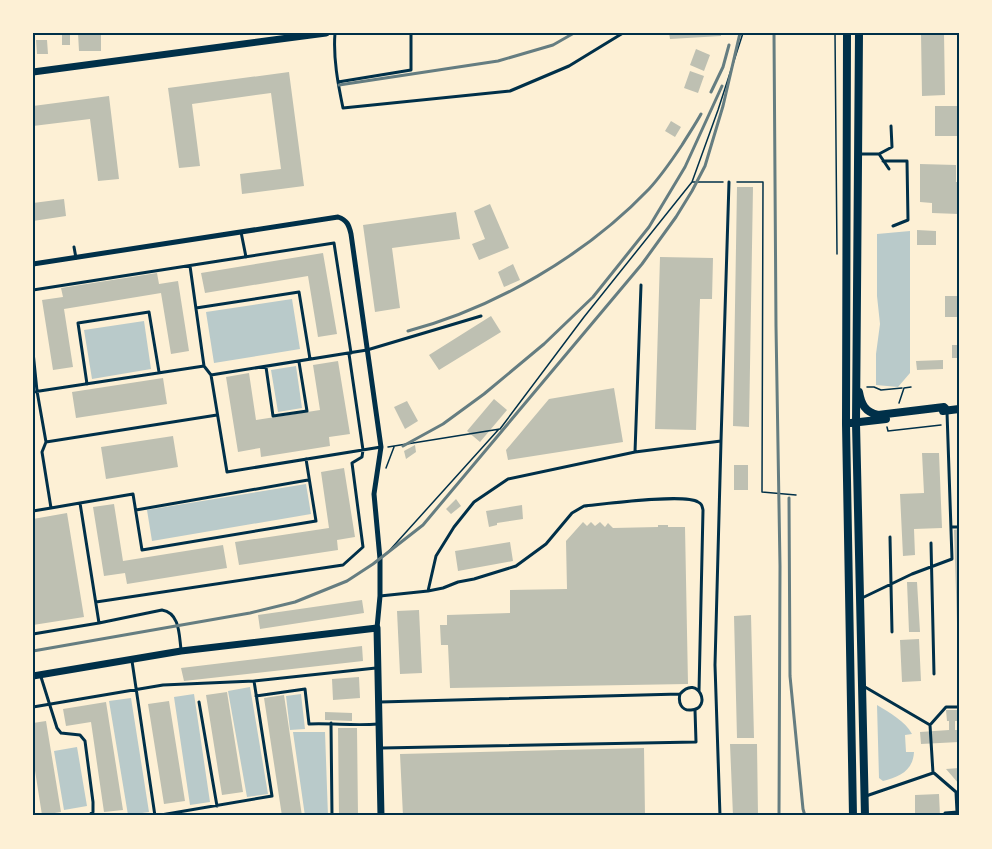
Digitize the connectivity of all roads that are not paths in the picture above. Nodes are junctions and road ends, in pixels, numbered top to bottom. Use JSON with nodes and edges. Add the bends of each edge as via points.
{"nodes":[{"id":1,"x":326,"y":33,"type":"edge"},
{"id":2,"x":335,"y":33,"type":"edge"},
{"id":3,"x":411,"y":33,"type":"edge"},
{"id":4,"x":623,"y":33,"type":"edge"},
{"id":5,"x":848,"y":33,"type":"edge"},
{"id":6,"x":859,"y":33,"type":"edge"},
{"id":7,"x":33,"y":72,"type":"edge"},
{"id":8,"x":338,"y":82,"type":"junction"},
{"id":9,"x":891,"y":126,"type":"dead end"},
{"id":10,"x":858,"y":154,"type":"junction"},
{"id":11,"x":879,"y":154,"type":"junction"},
{"id":12,"x":883,"y":161,"type":"junction"},
{"id":13,"x":889,"y":170,"type":"dead end"},
{"id":14,"x":729,"y":182,"type":"road end"},
{"id":15,"x":893,"y":226,"type":"dead end"},
{"id":16,"x":241,"y":232,"type":"junction"},
{"id":17,"x":74,"y":248,"type":"dead end"},
{"id":18,"x":246,"y":257,"type":"junction"},
{"id":19,"x":76,"y":258,"type":"junction"},
{"id":20,"x":33,"y":264,"type":"edge"},
{"id":21,"x":190,"y":266,"type":"junction"},
{"id":22,"x":641,"y":285,"type":"dead end"},
{"id":23,"x":33,"y":290,"type":"edge"},
{"id":24,"x":196,"y":308,"type":"junction"},
{"id":25,"x":481,"y":316,"type":"dead end"},
{"id":26,"x":367,"y":350,"type":"junction"},
{"id":27,"x":33,"y":352,"type":"edge"},
{"id":28,"x":350,"y":353,"type":"junction"},
{"id":29,"x":310,"y":359,"type":"junction"},
{"id":30,"x":299,"y":361,"type":"junction"},
{"id":31,"x":204,"y":366,"type":"junction"},
{"id":32,"x":266,"y":367,"type":"junction"},
{"id":33,"x":159,"y":372,"type":"junction"},
{"id":34,"x":211,"y":375,"type":"junction"},
{"id":35,"x":856,"y":375,"type":"junction"},
{"id":36,"x":87,"y":384,"type":"junction"},
{"id":37,"x":35,"y":392,"type":"edge"},
{"id":38,"x":959,"y":409,"type":"edge"},
{"id":39,"x":947,"y":410,"type":"junction"},
{"id":40,"x":217,"y":415,"type":"junction"},
{"id":41,"x":856,"y":423,"type":"junction"},
{"id":42,"x":846,"y":424,"type":"junction"},
{"id":43,"x":720,"y":441,"type":"junction"},
{"id":44,"x":45,"y":442,"type":"junction"},
{"id":45,"x":381,"y":447,"type":"junction"},
{"id":46,"x":363,"y":450,"type":"junction"},
{"id":47,"x":634,"y":452,"type":"junction"},
{"id":48,"x":306,"y":459,"type":"junction"},
{"id":49,"x":309,"y":480,"type":"junction"},
{"id":50,"x":80,"y":503,"type":"junction"},
{"id":51,"x":51,"y":508,"type":"junction"},
{"id":52,"x":136,"y":510,"type":"junction"},
{"id":53,"x":33,"y":511,"type":"edge"},
{"id":54,"x":951,"y":527,"type":"junction"},
{"id":55,"x":959,"y":527,"type":"edge"},
{"id":56,"x":890,"y":537,"type":"dead end"},
{"id":57,"x":931,"y":543,"type":"dead end"},
{"id":58,"x":931,"y":567,"type":"junction"},
{"id":59,"x":890,"y":584,"type":"junction"},
{"id":60,"x":428,"y":591,"type":"junction"},
{"id":61,"x":380,"y":596,"type":"junction"},
{"id":62,"x":860,"y":599,"type":"junction"},
{"id":63,"x":96,"y":602,"type":"junction"},
{"id":64,"x":99,"y":623,"type":"junction"},
{"id":65,"x":377,"y":628,"type":"junction"},
{"id":66,"x":892,"y":633,"type":"dead end"},
{"id":67,"x":33,"y":634,"type":"edge"},
{"id":68,"x":181,"y":651,"type":"junction"},
{"id":69,"x":132,"y":659,"type":"junction"},
{"id":70,"x":378,"y":668,"type":"junction"},
{"id":71,"x":934,"y":674,"type":"dead end"},
{"id":72,"x":37,"y":676,"type":"edge"},
{"id":73,"x":254,"y":681,"type":"junction"},
{"id":74,"x":862,"y":686,"type":"junction"},
{"id":75,"x":136,"y":690,"type":"junction"},
{"id":76,"x":699,"y":691,"type":"junction"},
{"id":77,"x":680,"y":694,"type":"junction"},
{"id":78,"x":256,"y":696,"type":"junction"},
{"id":79,"x":199,"y":702,"type":"dead end"},
{"id":80,"x":379,"y":702,"type":"junction"},
{"id":81,"x":49,"y":704,"type":"junction"},
{"id":82,"x":33,"y":707,"type":"edge"},
{"id":83,"x":959,"y":707,"type":"edge"},
{"id":84,"x":695,"y":710,"type":"junction"},
{"id":85,"x":331,"y":723,"type":"junction"},
{"id":86,"x":379,"y":723,"type":"junction"},
{"id":87,"x":930,"y":725,"type":"junction"},
{"id":88,"x":380,"y":748,"type":"junction"},
{"id":89,"x":933,"y":773,"type":"junction"},
{"id":90,"x":864,"y":797,"type":"junction"},
{"id":91,"x":217,"y":806,"type":"junction"},
{"id":92,"x":958,"y":812,"type":"edge"},
{"id":93,"x":88,"y":816,"type":"edge"},
{"id":94,"x":332,"y":816,"type":"edge"},
{"id":95,"x":381,"y":816,"type":"edge"},
{"id":96,"x":720,"y":816,"type":"edge"},
{"id":97,"x":853,"y":816,"type":"edge"},
{"id":98,"x":865,"y":816,"type":"edge"},
{"id":99,"x":945,"y":816,"type":"edge"}],
"edges":[{"from":1,"to":7,"type":"street"},
{"from":2,"to":8,"type":"lane"},
{"from":3,"to":8,"type":"lane","via":[[411,70]]},
{"from":4,"to":8,"type":"lane","via":[[569,66],[510,91],[343,108]]},
{"from":5,"to":42,"type":"main road"},
{"from":6,"to":10,"type":"main road"},
{"from":9,"to":11,"type":"lane","via":[[892,147]]},
{"from":10,"to":11,"type":"lane"},
{"from":10,"to":35,"type":"main road"},
{"from":11,"to":12,"type":"lane"},
{"from":12,"to":13,"type":"lane"},
{"from":12,"to":15,"type":"lane","via":[[907,161],[908,220]]},
{"from":14,"to":43,"type":"lane"},
{"from":16,"to":18,"type":"lane"},
{"from":16,"to":19,"type":"street"},
{"from":16,"to":26,"type":"street","via":[[344,219],[351,234]]},
{"from":17,"to":19,"type":"lane"},
{"from":18,"to":21,"type":"lane"},
{"from":18,"to":28,"type":"lane","via":[[334,243]]},
{"from":19,"to":20,"type":"street"},
{"from":21,"to":23,"type":"lane"},
{"from":21,"to":24,"type":"lane"},
{"from":22,"to":47,"type":"lane"},
{"from":24,"to":29,"type":"lane","via":[[299,292]]},
{"from":24,"to":31,"type":"lane"},
{"from":25,"to":26,"type":"lane"},
{"from":26,"to":28,"type":"lane"},
{"from":26,"to":45,"type":"street"},
{"from":27,"to":37,"type":"lane"},
{"from":28,"to":29,"type":"lane"},
{"from":28,"to":46,"type":"lane"},
{"from":29,"to":30,"type":"lane"},
{"from":30,"to":32,"type":"lane"},
{"from":30,"to":32,"type":"lane","via":[[307,411],[273,416]]},
{"from":31,"to":33,"type":"lane"},
{"from":31,"to":34,"type":"lane"},
{"from":32,"to":34,"type":"lane"},
{"from":33,"to":36,"type":"lane"},
{"from":33,"to":36,"type":"lane","via":[[149,312],[78,323]]},
{"from":34,"to":40,"type":"lane"},
{"from":35,"to":39,"type":"main road","via":[[861,404],[873,414],[944,407]]},
{"from":35,"to":41,"type":"main road"},
{"from":36,"to":37,"type":"lane"},
{"from":37,"to":44,"type":"lane"},
{"from":38,"to":39,"type":"main road"},
{"from":39,"to":41,"type":"main road"},
{"from":39,"to":54,"type":"lane"},
{"from":40,"to":44,"type":"lane"},
{"from":40,"to":48,"type":"lane","via":[[227,472]]},
{"from":41,"to":42,"type":"main road"},
{"from":41,"to":62,"type":"main road"},
{"from":42,"to":97,"type":"main road"},
{"from":43,"to":47,"type":"lane"},
{"from":43,"to":96,"type":"lane","via":[[715,665]]},
{"from":44,"to":51,"type":"lane","via":[[42,452]]},
{"from":45,"to":46,"type":"lane"},
{"from":45,"to":61,"type":"street","via":[[374,494]]},
{"from":46,"to":48,"type":"lane"},
{"from":46,"to":63,"type":"lane","via":[[362,457],[352,463],[363,547],[343,565]]},
{"from":47,"to":60,"type":"lane","via":[[508,479],[474,502],[454,527],[436,556]]},
{"from":48,"to":49,"type":"lane"},
{"from":49,"to":52,"type":"lane"},
{"from":49,"to":52,"type":"lane","via":[[315,522],[142,550]]},
{"from":50,"to":51,"type":"lane"},
{"from":50,"to":52,"type":"lane","via":[[133,494]]},
{"from":50,"to":63,"type":"lane"},
{"from":51,"to":53,"type":"lane"},
{"from":54,"to":55,"type":"lane"},
{"from":54,"to":58,"type":"lane","via":[[952,559]]},
{"from":56,"to":59,"type":"lane"},
{"from":57,"to":58,"type":"lane"},
{"from":58,"to":59,"type":"lane"},
{"from":58,"to":71,"type":"lane"},
{"from":59,"to":62,"type":"lane"},
{"from":59,"to":66,"type":"lane"},
{"from":60,"to":61,"type":"lane"},
{"from":60,"to":76,"type":"lane","via":[[516,566],[546,544],[572,513],[584,506],[669,498],[699,502],[703,510]]},
{"from":61,"to":65,"type":"street"},
{"from":62,"to":74,"type":"main road"},
{"from":63,"to":64,"type":"lane"},
{"from":64,"to":67,"type":"lane"},
{"from":64,"to":68,"type":"lane","via":[[167,611],[175,618]]},
{"from":65,"to":68,"type":"street"},
{"from":65,"to":70,"type":"street"},
{"from":68,"to":69,"type":"street"},
{"from":69,"to":72,"type":"street"},
{"from":69,"to":75,"type":"lane"},
{"from":70,"to":73,"type":"lane"},
{"from":70,"to":80,"type":"street"},
{"from":72,"to":81,"type":"lane"},
{"from":73,"to":75,"type":"lane"},
{"from":73,"to":78,"type":"lane"},
{"from":74,"to":87,"type":"lane"},
{"from":74,"to":90,"type":"main road"},
{"from":75,"to":81,"type":"lane"},
{"from":75,"to":91,"type":"lane","via":[[155,816]]},
{"from":76,"to":77,"type":"lane","via":[[689,687]]},
{"from":76,"to":84,"type":"lane","via":[[702,702]]},
{"from":77,"to":80,"type":"lane"},
{"from":77,"to":84,"type":"lane","via":[[680,705]]},
{"from":78,"to":85,"type":"lane","via":[[305,689],[309,724]]},
{"from":78,"to":91,"type":"lane","via":[[272,796]]},
{"from":79,"to":91,"type":"lane"},
{"from":80,"to":86,"type":"street"},
{"from":81,"to":82,"type":"lane"},
{"from":81,"to":93,"type":"lane","via":[[61,733],[80,735],[86,741],[93,802],[93,812]]},
{"from":83,"to":87,"type":"lane","via":[[945,707]]},
{"from":84,"to":88,"type":"lane","via":[[696,742]]},
{"from":85,"to":86,"type":"lane"},
{"from":85,"to":94,"type":"lane"},
{"from":86,"to":88,"type":"street"},
{"from":87,"to":89,"type":"lane"},
{"from":88,"to":95,"type":"street"},
{"from":89,"to":90,"type":"lane"},
{"from":89,"to":92,"type":"lane","via":[[956,792]]},
{"from":90,"to":98,"type":"main road"},
{"from":92,"to":99,"type":"lane"}]}
